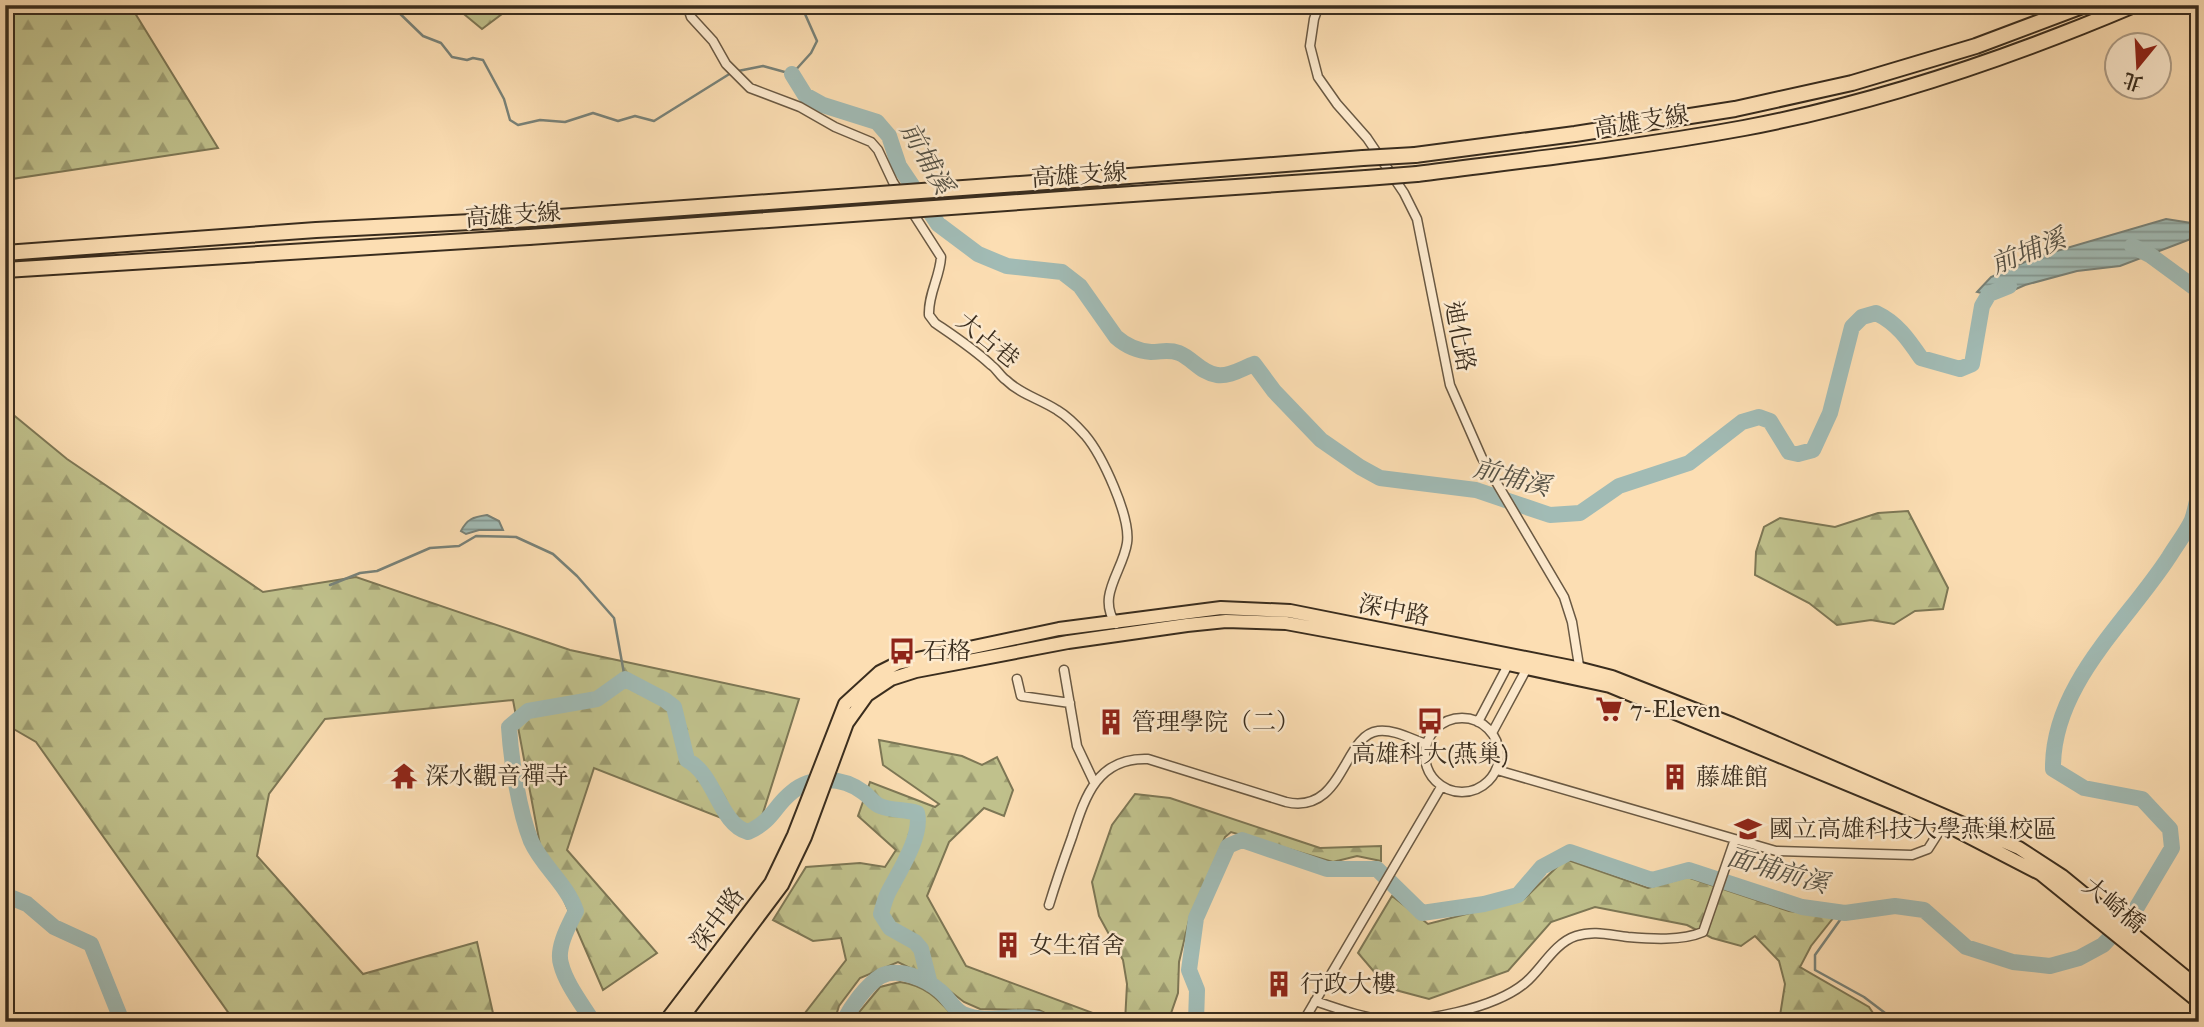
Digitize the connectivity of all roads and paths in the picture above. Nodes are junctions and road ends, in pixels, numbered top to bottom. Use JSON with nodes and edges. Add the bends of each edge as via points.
{"nodes":[{"id":1,"x":687,"y":5,"type":"edge"},
{"id":2,"x":1319,"y":5,"type":"edge"},
{"id":3,"x":2085,"y":5,"type":"edge"},
{"id":4,"x":2134,"y":5,"type":"edge"},
{"id":5,"x":5,"y":253,"type":"edge"},
{"id":6,"x":5,"y":270,"type":"edge"},
{"id":7,"x":1112,"y":617,"type":"junction"},
{"id":8,"x":1125,"y":634,"type":"junction"},
{"id":9,"x":1524,"y":662,"type":"junction"},
{"id":10,"x":1508,"y":664,"type":"junction"},
{"id":11,"x":1064,"y":670,"type":"dead end"},
{"id":12,"x":1580,"y":674,"type":"junction"},
{"id":13,"x":1017,"y":679,"type":"dead end"},
{"id":14,"x":1070,"y":703,"type":"junction"},
{"id":15,"x":1478,"y":722,"type":"junction"},
{"id":16,"x":841,"y":724,"type":"junction"},
{"id":17,"x":1492,"y":733,"type":"junction"},
{"id":18,"x":1426,"y":744,"type":"junction"},
{"id":19,"x":1497,"y":771,"type":"junction"},
{"id":20,"x":1094,"y":782,"type":"junction"},
{"id":21,"x":1441,"y":787,"type":"junction"},
{"id":22,"x":1946,"y":820,"type":"junction"},
{"id":23,"x":800,"y":836,"type":"junction"},
{"id":24,"x":1733,"y":843,"type":"junction"},
{"id":25,"x":1049,"y":905,"type":"dead end"},
{"id":26,"x":2164,"y":966,"type":"junction"},
{"id":27,"x":2199,"y":988,"type":"edge"},
{"id":28,"x":1315,"y":1001,"type":"junction"},
{"id":29,"x":2199,"y":1002,"type":"edge"},
{"id":30,"x":665,"y":1022,"type":"edge"},
{"id":31,"x":679,"y":1022,"type":"edge"},
{"id":32,"x":1303,"y":1022,"type":"edge"}],
"edges":[{"from":1,"to":7,"type":"street","name":"大占巷","via":[[726,64],[750,88],[871,142],[941,257],[930,292],[929,315],[1006,381],[1057,410],[1087,436],[1126,521],[1128,542],[1110,593]]},
{"from":2,"to":12,"type":"street","name":"迪化路","via":[[1310,46],[1318,77],[1367,138],[1417,219],[1450,385],[1482,458],[1564,597]]},
{"from":3,"to":5,"type":"highway","name":"高雄支線","bridge":true,"via":[[1976,46],[1852,83],[1748,106],[1415,155]]},
{"from":4,"to":6,"type":"highway","name":"高雄支線","bridge":true,"via":[[1979,64],[1861,101],[1745,127],[1417,174]]},
{"from":7,"to":8,"type":"street"},
{"from":7,"to":9,"type":"main road","name":"深中路","via":[[1221,607],[1290,611]]},
{"from":7,"to":16,"type":"main road","name":"深中路","via":[[898,663],[849,698]]},
{"from":8,"to":10,"type":"main road","name":"深中路","via":[[1257,620]]},
{"from":8,"to":16,"type":"main road","name":"深中路","via":[[929,668],[891,679],[867,695]]},
{"from":9,"to":10,"type":"main road","name":"深中路"},
{"from":9,"to":12,"type":"main road","name":"深中路"},
{"from":9,"to":17,"type":"street"},
{"from":10,"to":15,"type":"street"},
{"from":11,"to":14,"type":"street"},
{"from":12,"to":22,"type":"main road","name":"深中路"},
{"from":13,"to":14,"type":"street","via":[[1021,696]]},
{"from":14,"to":20,"type":"street","via":[[1077,746]]},
{"from":15,"to":17,"type":"street"},
{"from":15,"to":18,"type":"street","via":[[1450,720],[1439,725]]},
{"from":16,"to":23,"type":"main road"},
{"from":17,"to":19,"type":"street","via":[[1499,755]]},
{"from":18,"to":20,"type":"street","via":[[1389,731],[1366,735],[1337,780],[1324,794],[1304,803],[1286,802],[1148,759],[1121,763]]},
{"from":18,"to":21,"type":"street","via":[[1426,768]]},
{"from":19,"to":21,"type":"street","via":[[1474,790]]},
{"from":19,"to":24,"type":"street"},
{"from":20,"to":25,"type":"street","via":[[1086,793]]},
{"from":21,"to":28,"type":"street"},
{"from":22,"to":24,"type":"street","via":[[1928,849],[1912,855],[1776,851]]},
{"from":22,"to":26,"type":"main road","name":"大崎橋","via":[[2041,874]]},
{"from":22,"to":26,"type":"main road","name":"大崎橋","via":[[2019,848],[2062,876]]},
{"from":23,"to":30,"type":"main road","name":"深中路","via":[[771,883]]},
{"from":23,"to":31,"type":"main road","name":"深中路","via":[[782,885]]},
{"from":24,"to":28,"type":"street","via":[[1703,932],[1692,937],[1596,932],[1573,936],[1511,993],[1480,1007],[1432,1016],[1383,1020]]},
{"from":26,"to":27,"type":"main road"},
{"from":26,"to":29,"type":"main road"},
{"from":28,"to":32,"type":"street"}]}
